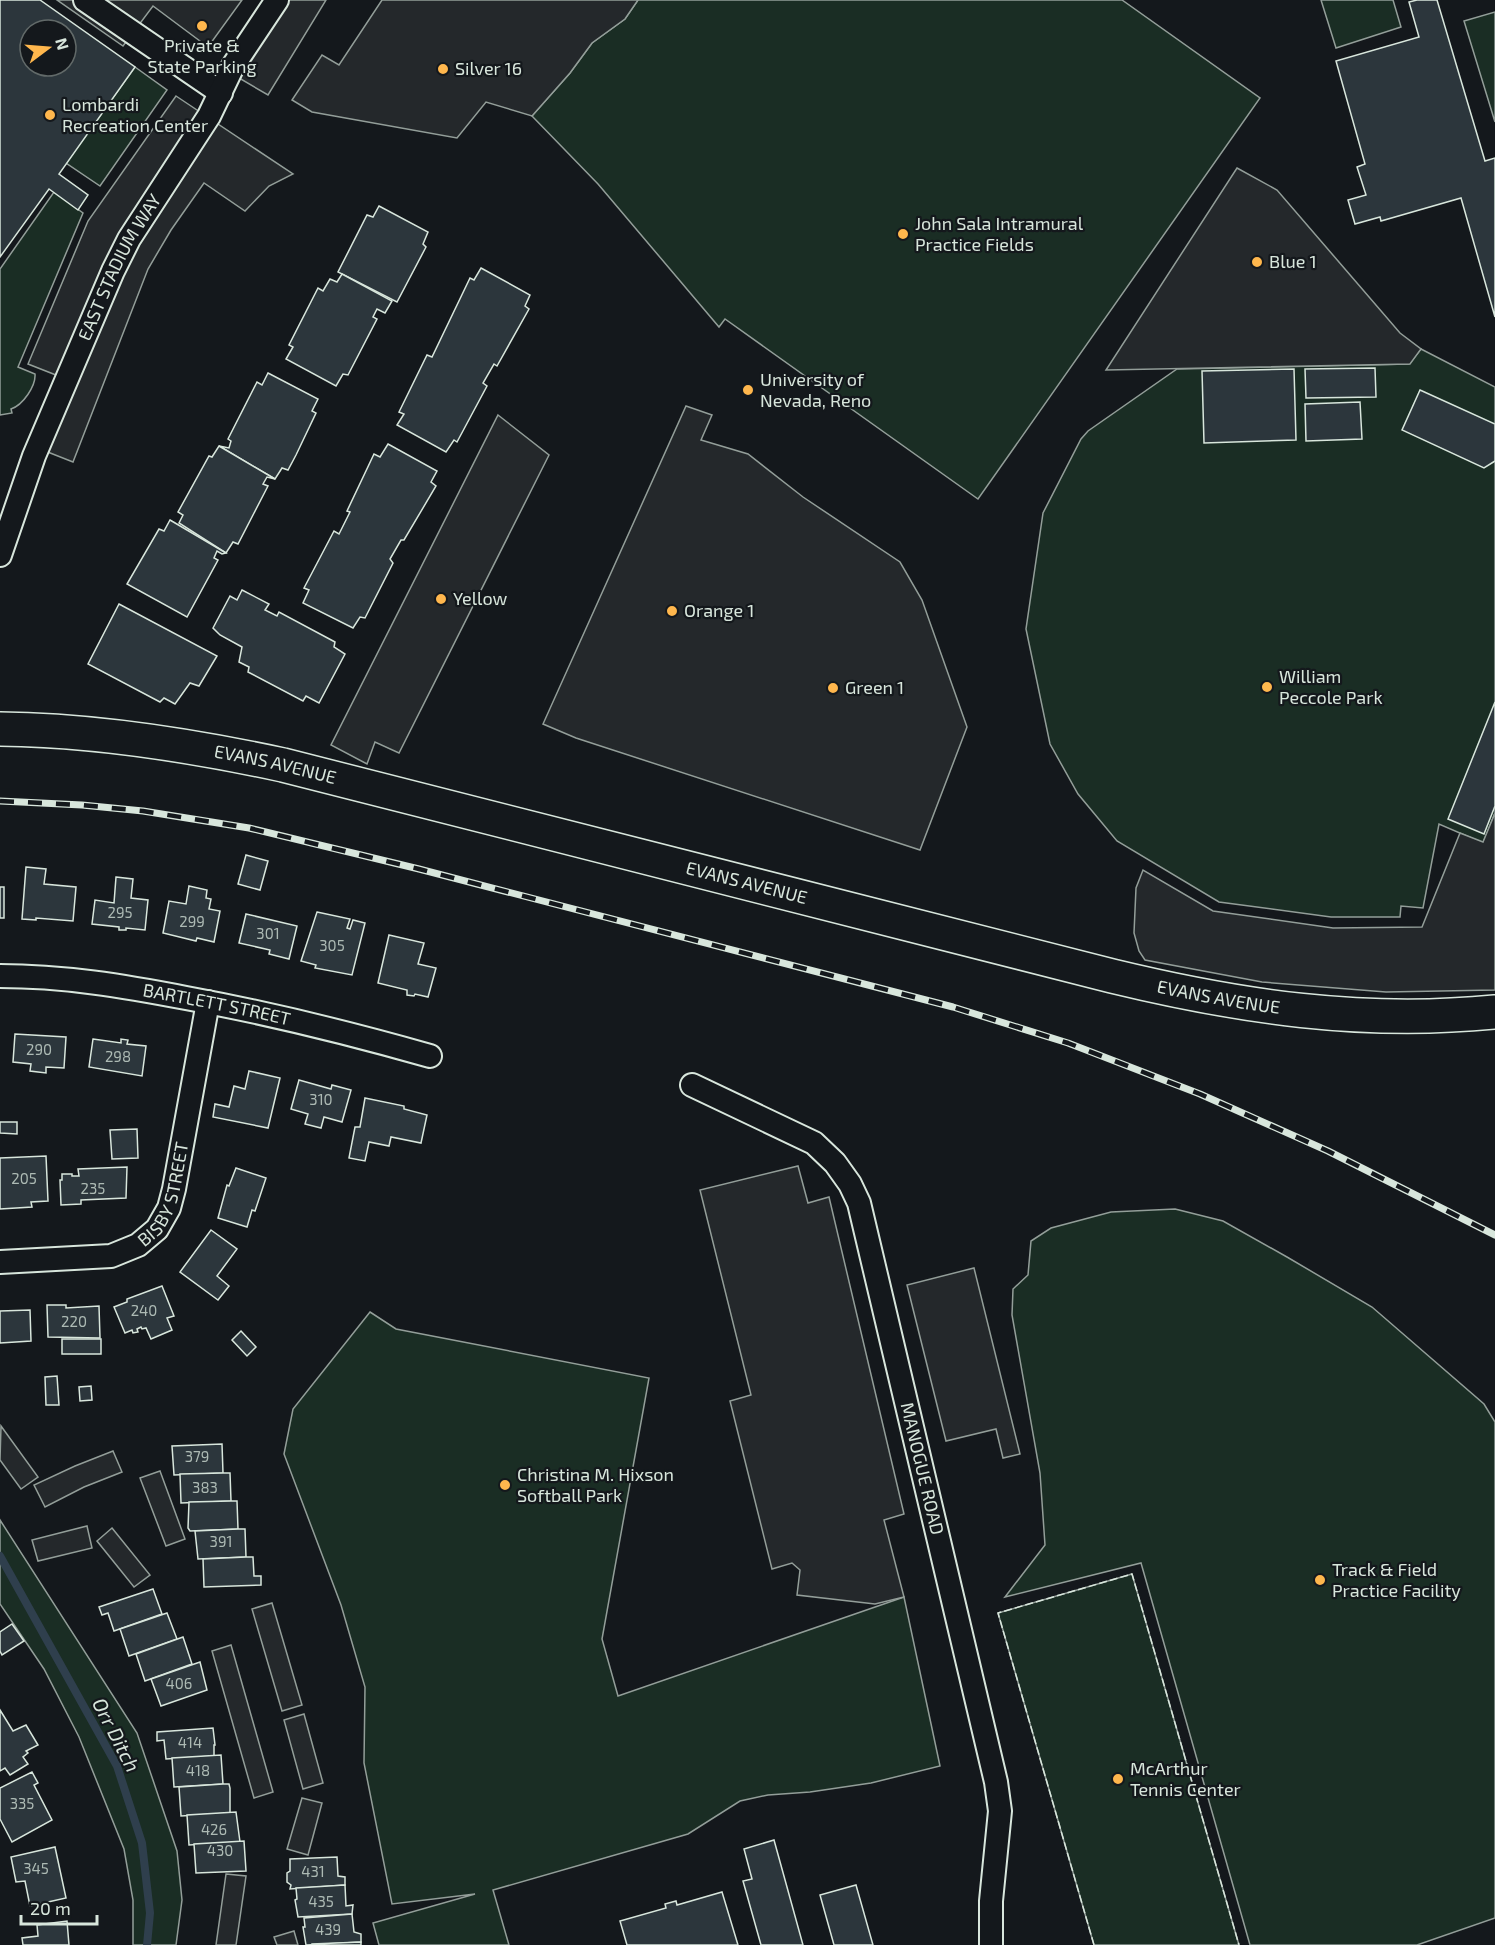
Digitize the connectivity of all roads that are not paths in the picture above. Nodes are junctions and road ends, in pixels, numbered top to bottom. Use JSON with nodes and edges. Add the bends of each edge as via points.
{"nodes":[{"id":1,"x":85,"y":0,"type":"edge"},
{"id":2,"x":277,"y":0,"type":"edge"},
{"id":3,"x":221,"y":93,"type":"junction"},
{"id":4,"x":0,"y":555,"type":"edge"},
{"id":5,"x":0,"y":729,"type":"edge"},
{"id":6,"x":0,"y":976,"type":"edge"},
{"id":7,"x":208,"y":1002,"type":"junction"},
{"id":8,"x":1495,"y":1012,"type":"edge"},
{"id":9,"x":430,"y":1056,"type":"dead end"},
{"id":10,"x":692,"y":1084,"type":"dead end"},
{"id":11,"x":0,"y":1262,"type":"edge"},
{"id":12,"x":991,"y":1945,"type":"edge"}],
"edges":[{"from":1,"to":3,"type":"street"},
{"from":2,"to":3,"type":"street","name":"EAST STADIUM WAY","via":[[233,66]]},
{"from":3,"to":4,"type":"street","name":"EAST STADIUM WAY","via":[[113,271],[34,456]]},
{"from":5,"to":8,"type":"street","name":"EVANS AVENUE","via":[[146,740],[272,762],[1213,999],[1362,1016]]},
{"from":6,"to":7,"type":"street","name":"BARTLETT STREET","via":[[123,986]]},
{"from":7,"to":9,"type":"street","name":"BARTLETT STREET","via":[[342,1031]]},
{"from":7,"to":11,"type":"street","name":"BISBY STREET","via":[[174,1189],[157,1229],[138,1245],[111,1256]]},
{"from":10,"to":12,"type":"street","name":"MANOGUE ROAD","via":[[814,1143],[835,1163],[859,1203],[996,1782],[1000,1811]]}]}
